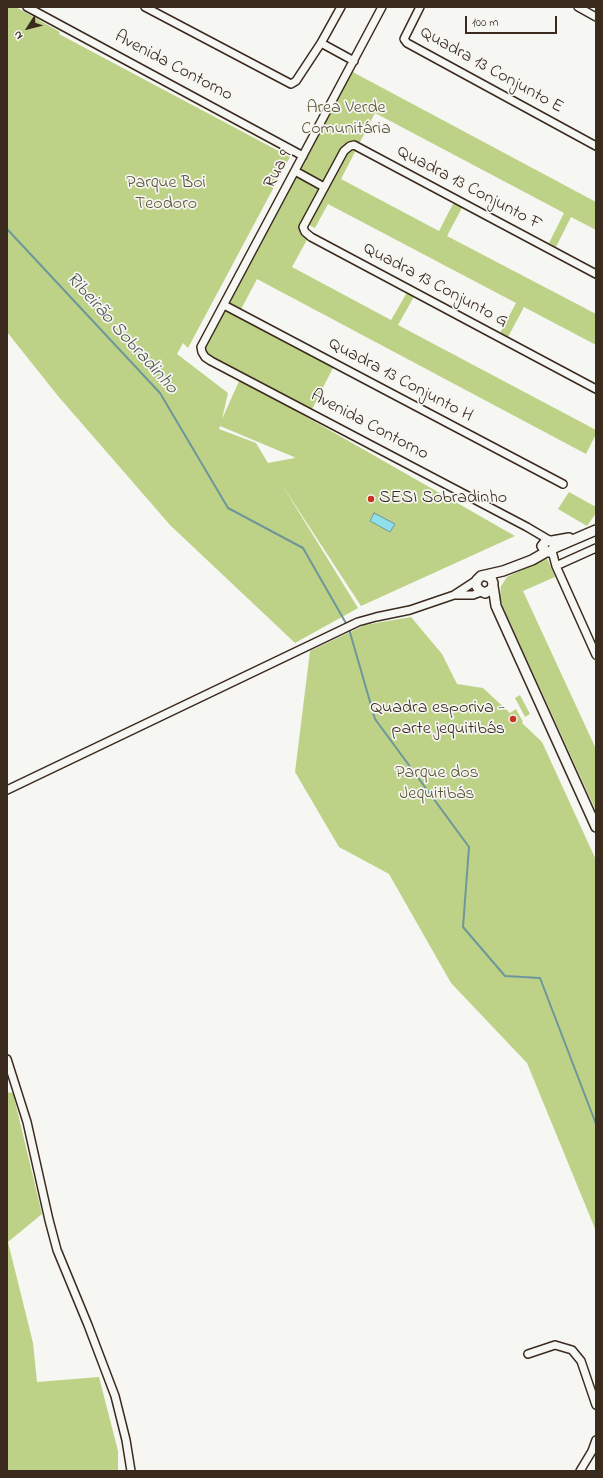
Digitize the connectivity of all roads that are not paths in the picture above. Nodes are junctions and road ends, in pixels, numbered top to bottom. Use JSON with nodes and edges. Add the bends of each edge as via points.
{"nodes":[{"id":1,"x":27,"y":7,"type":"edge"},
{"id":2,"x":145,"y":7,"type":"edge"},
{"id":3,"x":341,"y":7,"type":"edge"},
{"id":4,"x":382,"y":7,"type":"edge"},
{"id":5,"x":420,"y":7,"type":"edge"},
{"id":6,"x":578,"y":7,"type":"edge"},
{"id":7,"x":596,"y":17,"type":"edge"},
{"id":8,"x":321,"y":43,"type":"junction"},
{"id":9,"x":354,"y":61,"type":"junction"},
{"id":10,"x":596,"y":146,"type":"edge"},
{"id":11,"x":303,"y":156,"type":"junction"},
{"id":12,"x":295,"y":171,"type":"junction"},
{"id":13,"x":324,"y":187,"type":"junction"},
{"id":14,"x":596,"y":274,"type":"edge"},
{"id":15,"x":224,"y":305,"type":"junction"},
{"id":16,"x":201,"y":347,"type":"joint"},
{"id":17,"x":596,"y":388,"type":"edge"},
{"id":18,"x":563,"y":484,"type":"dead end"},
{"id":19,"x":596,"y":530,"type":"edge"},
{"id":20,"x":548,"y":546,"type":"junction"},
{"id":21,"x":596,"y":548,"type":"edge"},
{"id":22,"x":556,"y":566,"type":"junction"},
{"id":23,"x":503,"y":571,"type":"junction"},
{"id":24,"x":486,"y":576,"type":"junction"},
{"id":25,"x":475,"y":581,"type":"junction"},
{"id":26,"x":493,"y":585,"type":"junction"},
{"id":27,"x":481,"y":592,"type":"junction"},
{"id":28,"x":454,"y":595,"type":"junction"},
{"id":29,"x":496,"y":606,"type":"junction"},
{"id":30,"x":596,"y":655,"type":"edge"},
{"id":31,"x":7,"y":790,"type":"edge"},
{"id":32,"x":596,"y":826,"type":"edge"},
{"id":33,"x":7,"y":1059,"type":"edge"},
{"id":34,"x":528,"y":1354,"type":"dead end"},
{"id":35,"x":596,"y":1405,"type":"edge"},
{"id":36,"x":596,"y":1440,"type":"edge"},
{"id":37,"x":131,"y":1471,"type":"edge"},
{"id":38,"x":580,"y":1471,"type":"edge"}],
"edges":[{"from":1,"to":11,"type":"street","name":"Avenida Contorno"},
{"from":2,"to":8,"type":"street","via":[[289,84],[296,81]]},
{"from":3,"to":8,"type":"street"},
{"from":4,"to":9,"type":"street","name":"Rua 9"},
{"from":5,"to":10,"type":"street","name":"Quadra 13 Conjunto E","via":[[404,41]]},
{"from":6,"to":7,"type":"street"},
{"from":8,"to":9,"type":"street"},
{"from":9,"to":11,"type":"street","name":"Rua 9"},
{"from":11,"to":12,"type":"street","name":"Rua 9"},
{"from":12,"to":13,"type":"street"},
{"from":12,"to":15,"type":"street","name":"Rua 9"},
{"from":13,"to":14,"type":"street","name":"Quadra 13 Conjunto F","via":[[344,151],[356,145]]},
{"from":13,"to":17,"type":"street","name":"Quadra 13 Conjunto G","via":[[303,227],[308,234]]},
{"from":15,"to":16,"type":"street","name":"Rua 9"},
{"from":15,"to":18,"type":"street","name":"Quadra 13 Conjunto H"},
{"from":16,"to":20,"type":"street","name":"Avenida Contorno","via":[[205,357],[211,361],[527,527]]},
{"from":19,"to":20,"type":"main road"},
{"from":20,"to":22,"type":"street"},
{"from":20,"to":23,"type":"main road","via":[[518,565]]},
{"from":21,"to":22,"type":"street"},
{"from":22,"to":30,"type":"street"},
{"from":23,"to":24,"type":"main road"},
{"from":23,"to":26,"type":"main road"},
{"from":24,"to":25,"type":"main road","via":[[481,576]]},
{"from":24,"to":26,"type":"main road","via":[[491,578]]},
{"from":25,"to":27,"type":"main road"},
{"from":25,"to":28,"type":"street"},
{"from":26,"to":27,"type":"main road","via":[[487,592]]},
{"from":26,"to":29,"type":"main road"},
{"from":27,"to":28,"type":"street","via":[[473,595]]},
{"from":27,"to":29,"type":"main road"},
{"from":28,"to":31,"type":"street","via":[[410,610],[358,622]]},
{"from":29,"to":32,"type":"main road"},
{"from":33,"to":37,"type":"street","via":[[28,1122],[57,1250],[115,1396]]},
{"from":34,"to":35,"type":"street","via":[[555,1345],[572,1350],[582,1361]]},
{"from":36,"to":38,"type":"street"}]}
